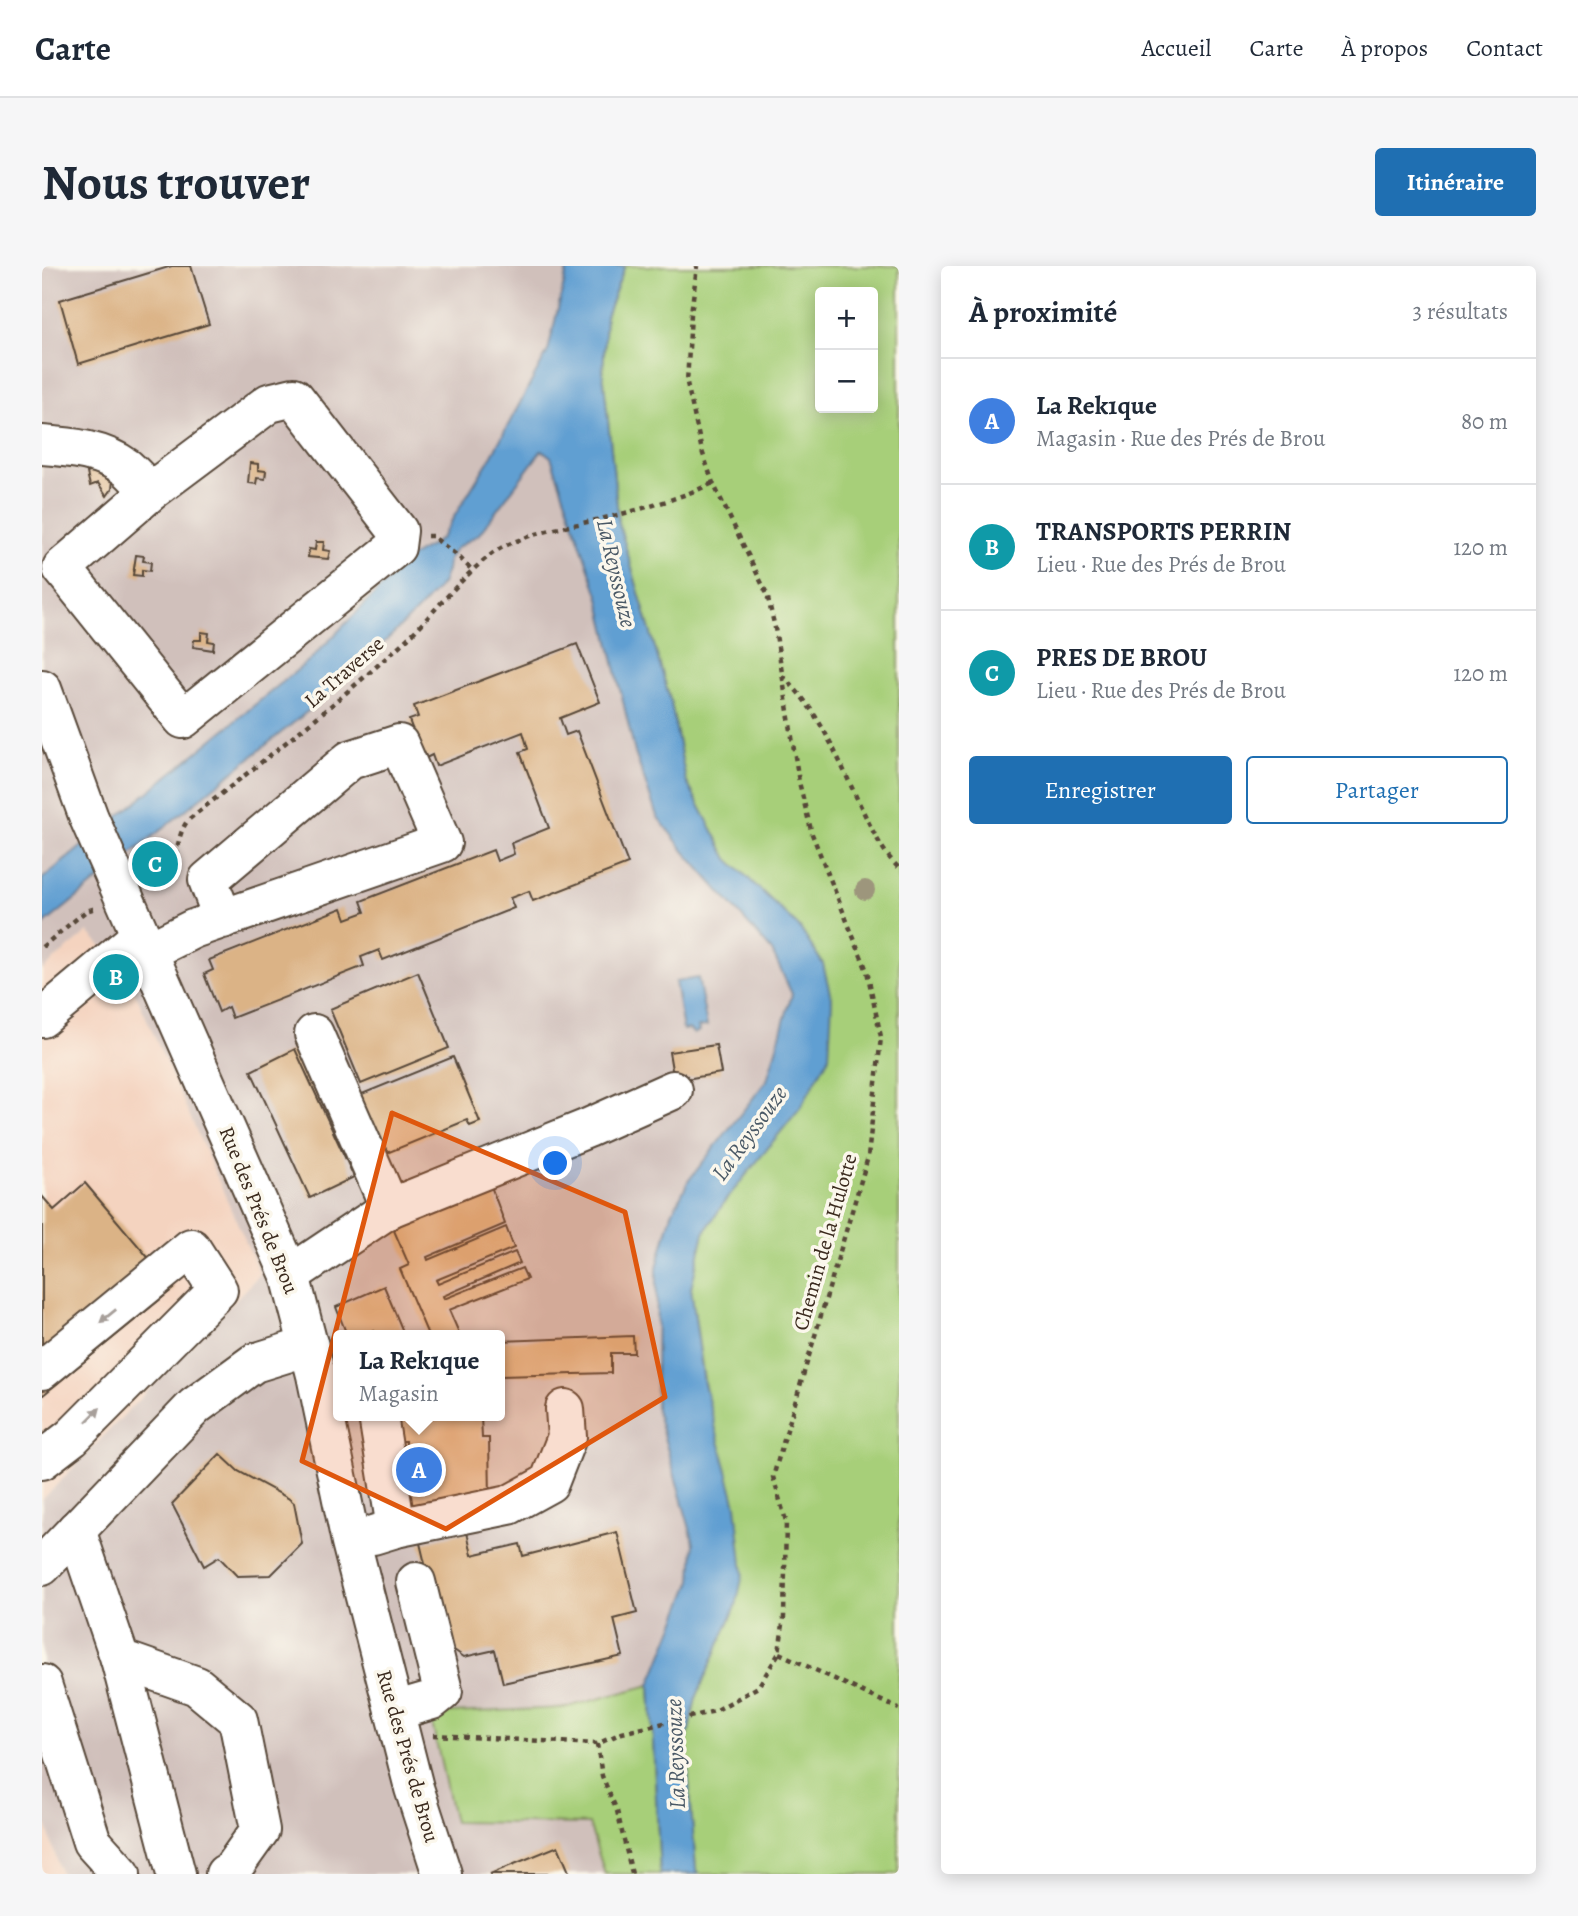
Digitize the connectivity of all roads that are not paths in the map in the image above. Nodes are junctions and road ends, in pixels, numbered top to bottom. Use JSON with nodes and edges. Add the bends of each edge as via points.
{"nodes":[{"id":1,"x":42,"y":445,"type":"edge"},
{"id":2,"x":150,"y":492,"type":"junction"},
{"id":3,"x":42,"y":689,"type":"edge"},
{"id":4,"x":223,"y":919,"type":"junction"},
{"id":5,"x":144,"y":944,"type":"junction"},
{"id":6,"x":42,"y":1018,"type":"edge"},
{"id":7,"x":314,"y":1034,"type":"dead end"},
{"id":8,"x":673,"y":1090,"type":"dead end"},
{"id":9,"x":390,"y":1208,"type":"junction"},
{"id":10,"x":290,"y":1275,"type":"junction"},
{"id":11,"x":309,"y":1346,"type":"junction"},
{"id":12,"x":42,"y":1370,"type":"edge"},
{"id":13,"x":565,"y":1409,"type":"dead end"},
{"id":14,"x":379,"y":1421,"type":"edge"},
{"id":15,"x":42,"y":1460,"type":"edge"},
{"id":16,"x":396,"y":1528,"type":"junction"},
{"id":17,"x":76,"y":1530,"type":"junction"},
{"id":18,"x":351,"y":1542,"type":"junction"},
{"id":19,"x":42,"y":1566,"type":"edge"},
{"id":20,"x":416,"y":1582,"type":"dead end"},
{"id":21,"x":120,"y":1658,"type":"junction"},
{"id":22,"x":42,"y":1684,"type":"edge"},
{"id":23,"x":398,"y":1722,"type":"junction"},
{"id":24,"x":121,"y":1874,"type":"edge"},
{"id":25,"x":176,"y":1874,"type":"edge"},
{"id":26,"x":228,"y":1874,"type":"edge"},
{"id":27,"x":442,"y":1874,"type":"edge"}],
"edges":[{"from":1,"to":2,"type":"street","via":[[97,453],[126,468]]},
{"from":2,"to":2,"type":"street","via":[[62,568],[183,719],[396,547],[398,531],[293,397],[269,403]]},
{"from":3,"to":5,"type":"street","name":"Rue des Prés de Brou","via":[[89,818]]},
{"from":4,"to":4,"type":"street","via":[[442,843],[399,744],[350,760],[208,880]]},
{"from":4,"to":5,"type":"street"},
{"from":5,"to":6,"type":"street"},
{"from":5,"to":10,"type":"street","name":"Rue des Prés de Brou"},
{"from":7,"to":9,"type":"street"},
{"from":8,"to":9,"type":"street"},
{"from":9,"to":10,"type":"street"},
{"from":10,"to":11,"type":"street","name":"Rue des Prés de Brou"},
{"from":11,"to":17,"type":"street","via":[[254,1363],[195,1406]]},
{"from":11,"to":18,"type":"street","name":"Rue des Prés de Brou"},
{"from":15,"to":12,"type":"street","one_way":true,"via":[[72,1437],[218,1290],[191,1248]]},
{"from":13,"to":16,"type":"street","via":[[567,1437],[549,1483],[509,1505]]},
{"from":14,"to":16,"type":"street"},
{"from":16,"to":18,"type":"street"},
{"from":17,"to":19,"type":"street"},
{"from":17,"to":21,"type":"street"},
{"from":18,"to":23,"type":"street","name":"Rue des Prés de Brou"},
{"from":20,"to":23,"type":"street","via":[[443,1690]]},
{"from":21,"to":25,"type":"street"},
{"from":21,"to":26,"type":"street","via":[[197,1686],[238,1720],[260,1830]]},
{"from":22,"to":24,"type":"street","via":[[92,1842]]},
{"from":23,"to":27,"type":"street","name":"Rue des Prés de Brou"}]}
